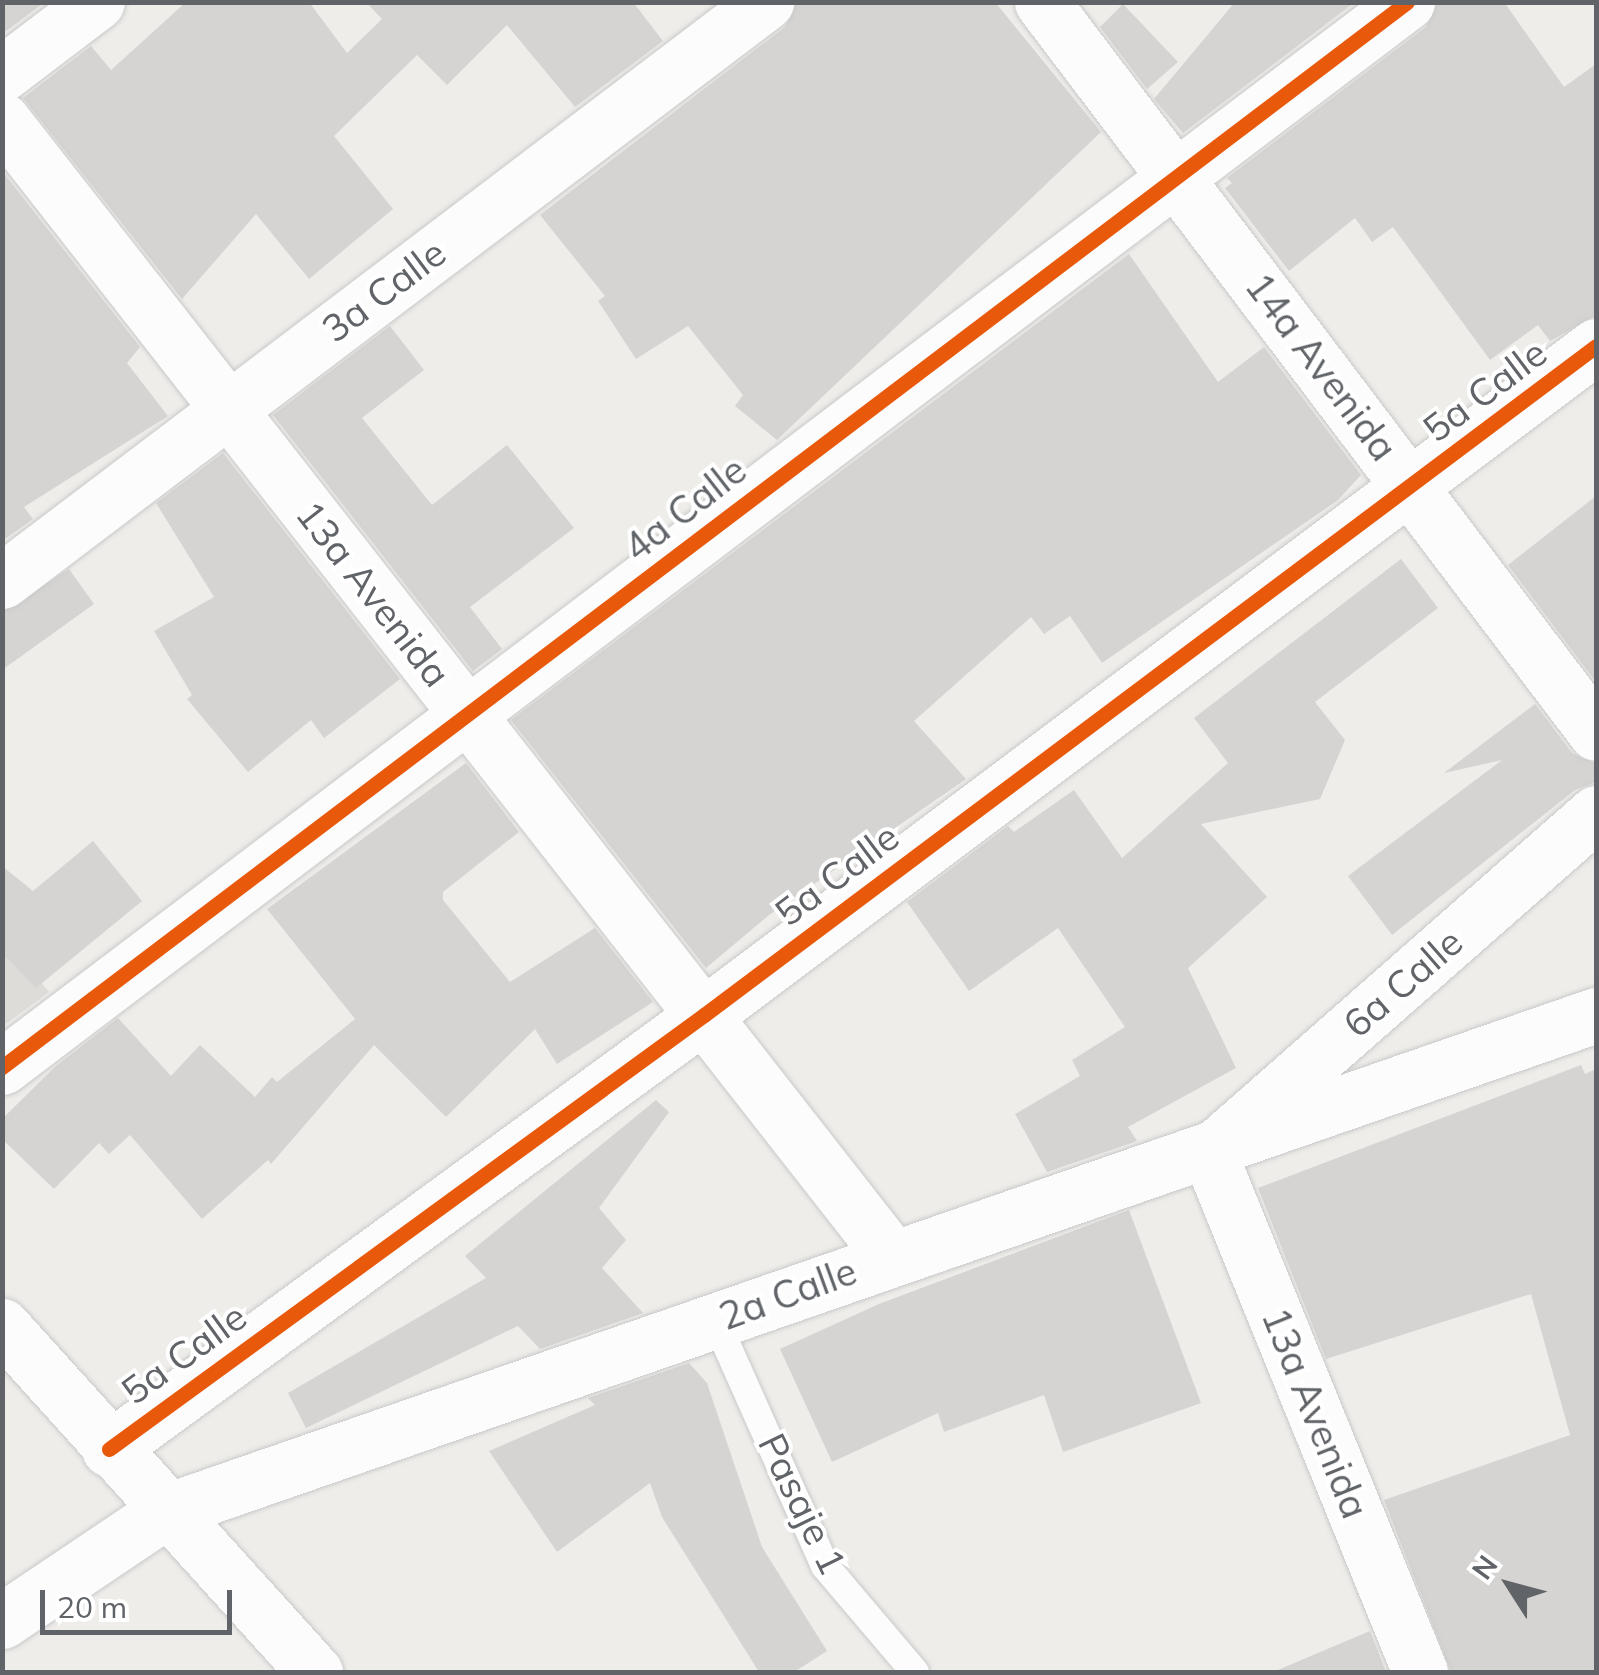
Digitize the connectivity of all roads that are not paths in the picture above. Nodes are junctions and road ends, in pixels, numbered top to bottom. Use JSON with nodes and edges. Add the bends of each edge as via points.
{"nodes":[{"id":1,"x":96,"y":2,"type":"edge"},
{"id":2,"x":766,"y":2,"type":"edge"},
{"id":3,"x":1042,"y":2,"type":"edge"},
{"id":4,"x":1407,"y":2,"type":"edge"},
{"id":5,"x":2,"y":74,"type":"edge"},
{"id":6,"x":2,"y":120,"type":"edge"},
{"id":7,"x":1174,"y":175,"type":"junction"},
{"id":8,"x":1596,"y":346,"type":"edge"},
{"id":9,"x":228,"y":409,"type":"junction"},
{"id":10,"x":1413,"y":487,"type":"junction"},
{"id":11,"x":2,"y":581,"type":"edge"},
{"id":12,"x":468,"y":716,"type":"junction"},
{"id":13,"x":1596,"y":733,"type":"edge"},
{"id":14,"x":1596,"y":813,"type":"edge"},
{"id":15,"x":704,"y":1015,"type":"junction"},
{"id":16,"x":1596,"y":1015,"type":"edge"},
{"id":17,"x":2,"y":1067,"type":"edge"},
{"id":18,"x":1210,"y":1152,"type":"junction"},
{"id":19,"x":892,"y":1257,"type":"junction"},
{"id":20,"x":715,"y":1320,"type":"junction"},
{"id":21,"x":2,"y":1326,"type":"edge"},
{"id":22,"x":109,"y":1449,"type":"junction"},
{"id":23,"x":164,"y":1512,"type":"junction"},
{"id":24,"x":2,"y":1621,"type":"edge"},
{"id":25,"x":315,"y":1672,"type":"edge"},
{"id":26,"x":915,"y":1672,"type":"edge"},
{"id":27,"x":1420,"y":1672,"type":"edge"}],
"edges":[{"from":1,"to":5,"type":"street"},
{"from":2,"to":9,"type":"street","name":"3a Calle"},
{"from":3,"to":7,"type":"street","name":"14a Avenida"},
{"from":4,"to":7,"type":"street","name":"4a Calle"},
{"from":6,"to":9,"type":"street","name":"13a Avenida"},
{"from":7,"to":10,"type":"street","name":"14a Avenida"},
{"from":7,"to":12,"type":"street","name":"4a Calle"},
{"from":8,"to":10,"type":"street","name":"5a Calle"},
{"from":9,"to":11,"type":"street","name":"3a Calle"},
{"from":9,"to":12,"type":"street","name":"13a Avenida"},
{"from":10,"to":13,"type":"street","name":"14a Avenida"},
{"from":10,"to":15,"type":"street","name":"5a Calle"},
{"from":12,"to":15,"type":"street","name":"13a Avenida"},
{"from":12,"to":17,"type":"street","name":"4a Calle"},
{"from":14,"to":18,"type":"street","name":"6a Calle"},
{"from":15,"to":19,"type":"street","name":"13a Avenida"},
{"from":15,"to":22,"type":"street","name":"5a Calle"},
{"from":16,"to":18,"type":"street","name":"2a Calle"},
{"from":18,"to":19,"type":"street","name":"2a Calle"},
{"from":18,"to":27,"type":"street","name":"13a Avenida"},
{"from":19,"to":20,"type":"street","name":"2a Calle"},
{"from":20,"to":23,"type":"street","name":"2a Calle"},
{"from":20,"to":26,"type":"lane","name":"Pasaje 1","via":[[825,1566]]},
{"from":21,"to":22,"type":"street"},
{"from":22,"to":23,"type":"street"},
{"from":23,"to":24,"type":"street","name":"2a Calle"},
{"from":23,"to":25,"type":"street"}]}
